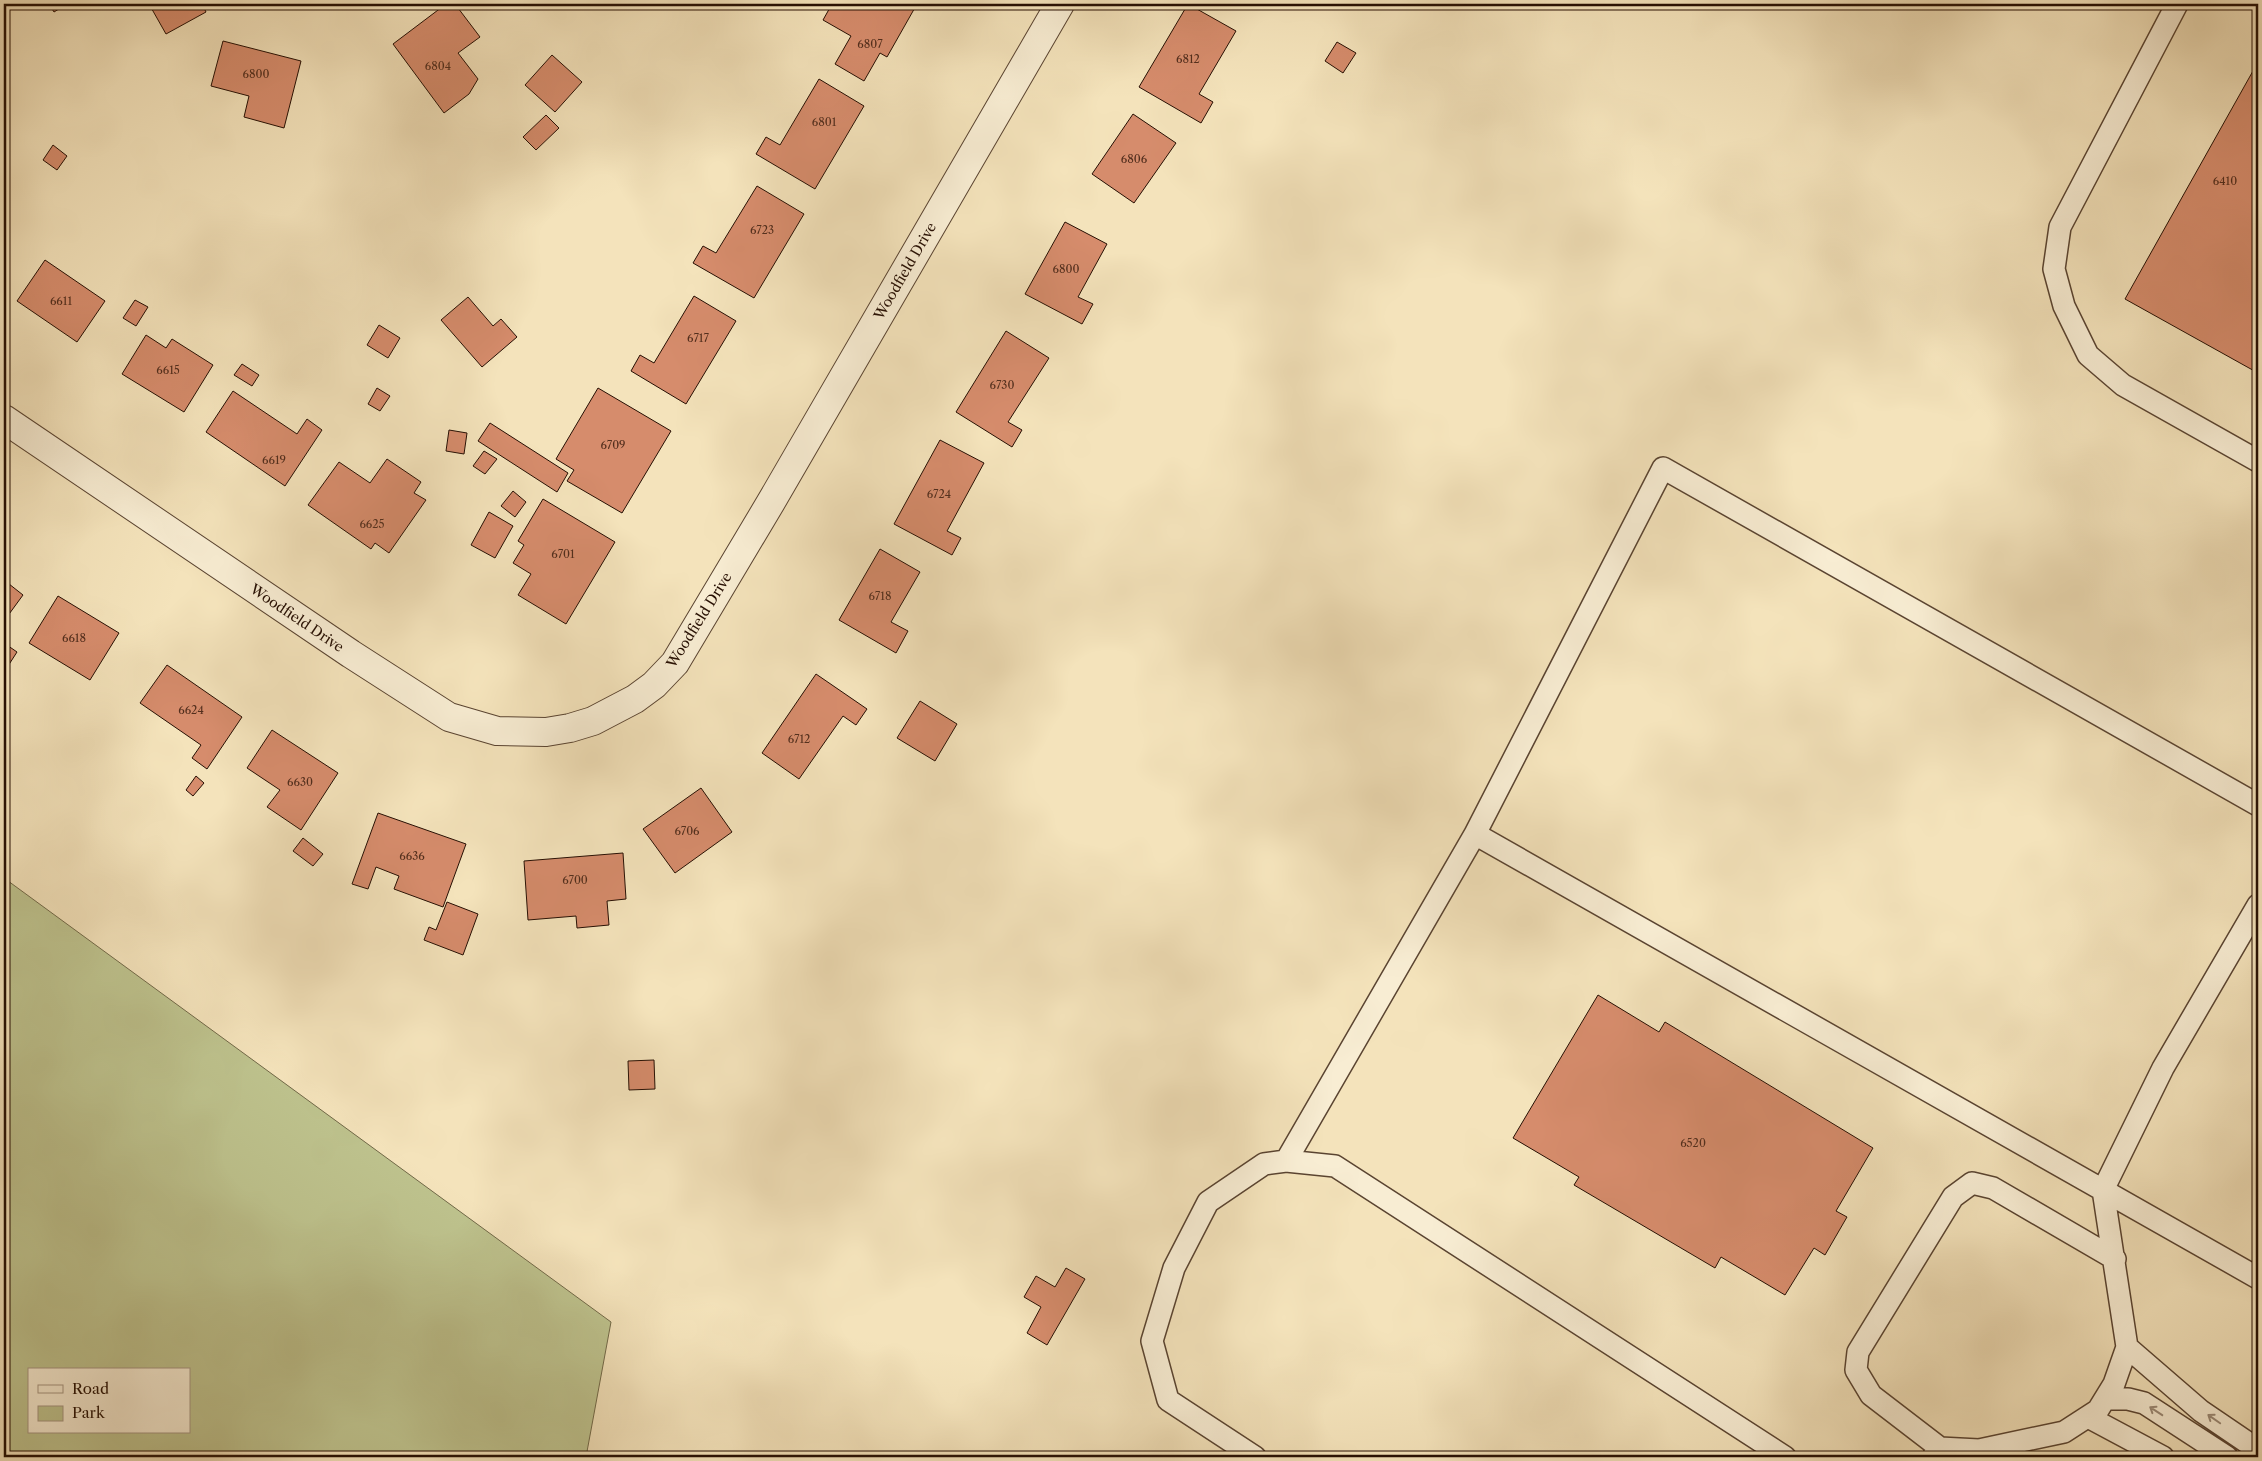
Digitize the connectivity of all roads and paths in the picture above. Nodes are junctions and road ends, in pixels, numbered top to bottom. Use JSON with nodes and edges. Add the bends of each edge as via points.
{"nodes":[{"id":1,"x":1060,"y":4,"type":"edge"},
{"id":2,"x":2177,"y":4,"type":"edge"},
{"id":3,"x":4,"y":419,"type":"edge"},
{"id":4,"x":2258,"y":461,"type":"edge"},
{"id":5,"x":2258,"y":805,"type":"edge"},
{"id":6,"x":1475,"y":834,"type":"junction"},
{"id":7,"x":2258,"y":905,"type":"edge"},
{"id":8,"x":1286,"y":1161,"type":"junction"},
{"id":9,"x":2103,"y":1190,"type":"junction"},
{"id":10,"x":2115,"y":1259,"type":"junction"},
{"id":11,"x":2258,"y":1278,"type":"edge"},
{"id":12,"x":2127,"y":1347,"type":"junction"},
{"id":13,"x":2105,"y":1400,"type":"junction"},
{"id":14,"x":2088,"y":1417,"type":"junction"},
{"id":15,"x":1936,"y":1452,"type":"edge"},
{"id":16,"x":1255,"y":1457,"type":"edge"},
{"id":17,"x":1786,"y":1457,"type":"edge"},
{"id":18,"x":2163,"y":1457,"type":"edge"},
{"id":19,"x":2227,"y":1457,"type":"edge"},
{"id":20,"x":2256,"y":1457,"type":"edge"}],
"edges":[{"from":1,"to":3,"type":"street","name":"Woodfield Drive","via":[[675,664],[635,699],[593,721],[546,732],[497,731],[449,717]]},
{"from":2,"to":4,"type":"lane","via":[[2060,227],[2054,269],[2064,306],[2088,355],[2123,385]]},
{"from":5,"to":6,"type":"lane","via":[[1664,468]]},
{"from":6,"to":8,"type":"lane"},
{"from":6,"to":9,"type":"lane"},
{"from":7,"to":9,"type":"lane","via":[[2163,1068]]},
{"from":8,"to":16,"type":"lane","via":[[1264,1164],[1208,1202],[1174,1268],[1152,1341],[1168,1400]]},
{"from":8,"to":17,"type":"lane","via":[[1336,1166]]},
{"from":9,"to":10,"type":"lane"},
{"from":9,"to":11,"type":"lane"},
{"from":10,"to":12,"type":"lane"},
{"from":10,"to":15,"type":"lane","via":[[1993,1188],[1972,1184],[1953,1197],[1858,1352],[1856,1370],[1871,1395]]},
{"from":12,"to":13,"type":"lane"},
{"from":20,"to":12,"type":"lane","one_way":true,"via":[[2254,1447],[2201,1411]]},
{"from":13,"to":14,"type":"lane"},
{"from":19,"to":13,"type":"lane","one_way":true,"via":[[2144,1403]]},
{"from":14,"to":15,"type":"lane","via":[[2064,1432],[1979,1450]]},
{"from":14,"to":18,"type":"lane"}]}
